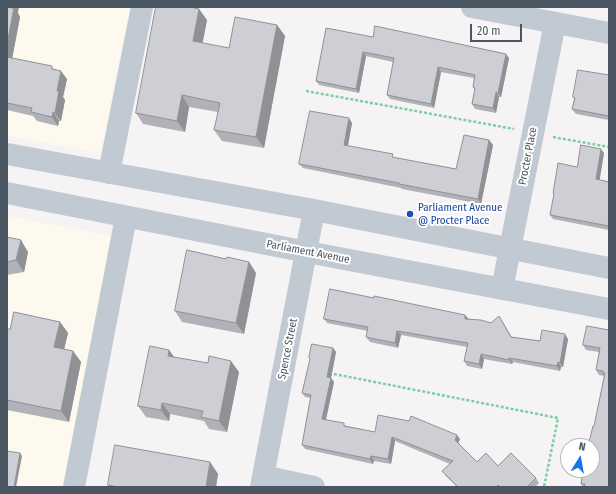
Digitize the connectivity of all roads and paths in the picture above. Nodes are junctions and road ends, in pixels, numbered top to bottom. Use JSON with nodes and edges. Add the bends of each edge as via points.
{"nodes":[{"id":1,"x":142,"y":7,"type":"edge"},
{"id":2,"x":472,"y":7,"type":"edge"},
{"id":3,"x":555,"y":23,"type":"junction"},
{"id":4,"x":609,"y":33,"type":"edge"},
{"id":5,"x":306,"y":91,"type":"dead end"},
{"id":6,"x":533,"y":133,"type":"junction"},
{"id":7,"x":609,"y":147,"type":"edge"},
{"id":8,"x":7,"y":154,"type":"edge"},
{"id":9,"x":109,"y":173,"type":"junction"},
{"id":10,"x":7,"y":193,"type":"edge"},
{"id":11,"x":314,"y":210,"type":"junction"},
{"id":12,"x":126,"y":216,"type":"junction"},
{"id":13,"x":509,"y":248,"type":"junction"},
{"id":14,"x":307,"y":252,"type":"junction"},
{"id":15,"x":609,"y":268,"type":"edge"},
{"id":16,"x":502,"y":289,"type":"junction"},
{"id":17,"x":609,"y":309,"type":"edge"},
{"id":18,"x":324,"y":372,"type":"edge"},
{"id":19,"x":262,"y":481,"type":"edge"},
{"id":20,"x":74,"y":487,"type":"edge"},
{"id":21,"x":314,"y":487,"type":"edge"},
{"id":22,"x":544,"y":487,"type":"edge"}],
"edges":[{"from":1,"to":9,"type":"street"},
{"from":2,"to":3,"type":"street"},
{"from":3,"to":4,"type":"street"},
{"from":3,"to":6,"type":"street","name":"Procter Place"},
{"from":5,"to":6,"type":"path"},
{"from":6,"to":7,"type":"path"},
{"from":6,"to":13,"type":"street","name":"Procter Place"},
{"from":8,"to":9,"type":"street"},
{"from":9,"to":11,"type":"street"},
{"from":10,"to":12,"type":"street","name":"Parliament Avenue"},
{"from":11,"to":13,"type":"street"},
{"from":11,"to":14,"type":"street","name":"Spence Street"},
{"from":12,"to":14,"type":"street","name":"Parliament Avenue"},
{"from":12,"to":20,"type":"street"},
{"from":13,"to":15,"type":"street"},
{"from":13,"to":16,"type":"street","name":"Procter Place"},
{"from":14,"to":16,"type":"street","name":"Parliament Avenue"},
{"from":14,"to":19,"type":"street","name":"Spence Street"},
{"from":16,"to":17,"type":"street","name":"Parliament Avenue"},
{"from":18,"to":22,"type":"path","via":[[558,418]]},
{"from":19,"to":21,"type":"street"}]}
